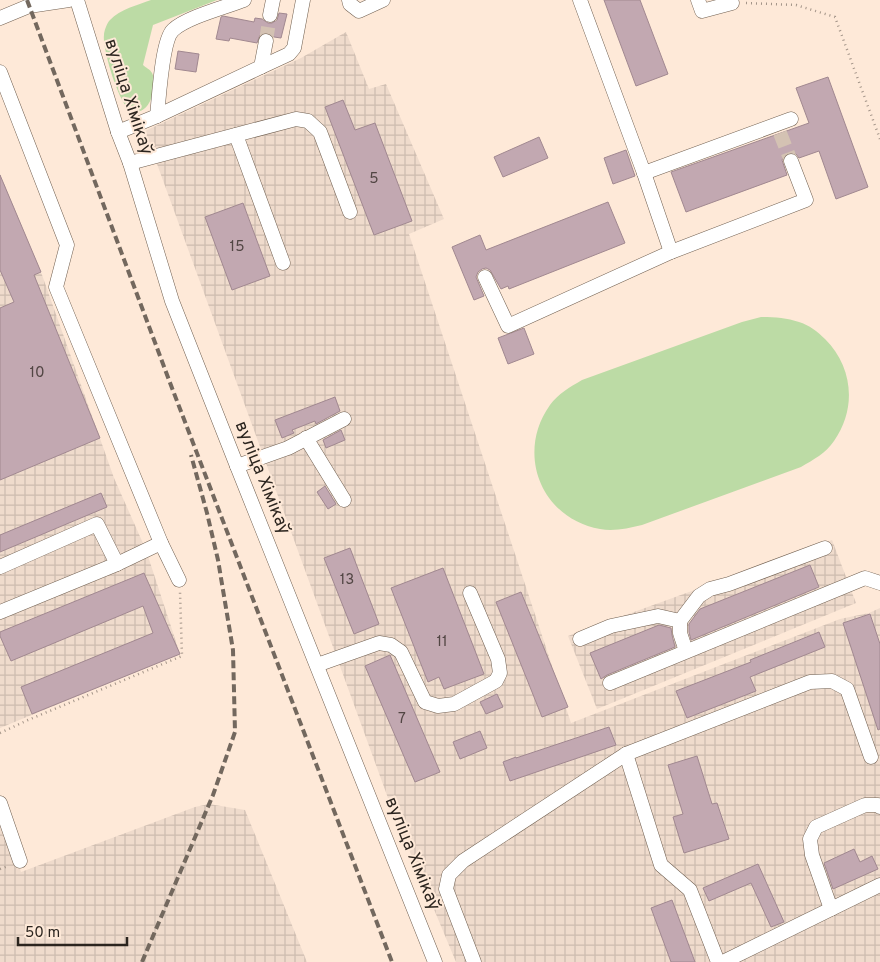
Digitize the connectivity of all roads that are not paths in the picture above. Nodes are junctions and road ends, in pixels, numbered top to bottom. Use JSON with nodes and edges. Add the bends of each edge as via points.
{"nodes":[{"id":1,"x":69,"y":0,"type":"edge"},
{"id":2,"x":77,"y":0,"type":"edge"},
{"id":3,"x":244,"y":0,"type":"edge"},
{"id":4,"x":273,"y":0,"type":"edge"},
{"id":5,"x":303,"y":0,"type":"edge"},
{"id":6,"x":349,"y":0,"type":"edge"},
{"id":7,"x":383,"y":0,"type":"edge"},
{"id":8,"x":580,"y":0,"type":"edge"},
{"id":9,"x":698,"y":0,"type":"edge"},
{"id":10,"x":732,"y":3,"type":"road end"},
{"id":11,"x":270,"y":16,"type":"tunnel mouth"},
{"id":12,"x":0,"y":18,"type":"edge"},
{"id":13,"x":266,"y":41,"type":"tunnel mouth"},
{"id":14,"x":262,"y":66,"type":"junction"},
{"id":15,"x":0,"y":72,"type":"edge"},
{"id":16,"x":157,"y":116,"type":"junction"},
{"id":17,"x":791,"y":119,"type":"dead end"},
{"id":18,"x":118,"y":132,"type":"junction"},
{"id":19,"x":236,"y":135,"type":"junction"},
{"id":20,"x":791,"y":161,"type":"tunnel mouth"},
{"id":21,"x":130,"y":163,"type":"junction"},
{"id":22,"x":644,"y":173,"type":"junction"},
{"id":23,"x":350,"y":212,"type":"dead end"},
{"id":24,"x":671,"y":252,"type":"junction"},
{"id":25,"x":283,"y":263,"type":"dead end"},
{"id":26,"x":485,"y":277,"type":"dead end"},
{"id":27,"x":344,"y":419,"type":"dead end"},
{"id":28,"x":306,"y":438,"type":"junction"},
{"id":29,"x":237,"y":466,"type":"junction"},
{"id":30,"x":344,"y":500,"type":"dead end"},
{"id":31,"x":162,"y":543,"type":"junction"},
{"id":32,"x":825,"y":548,"type":"dead end"},
{"id":33,"x":117,"y":564,"type":"junction"},
{"id":34,"x":0,"y":567,"type":"edge"},
{"id":35,"x":180,"y":580,"type":"road end"},
{"id":36,"x":880,"y":583,"type":"edge"},
{"id":37,"x":470,"y":593,"type":"dead end"},
{"id":38,"x":0,"y":612,"type":"edge"},
{"id":39,"x":680,"y":622,"type":"junction"},
{"id":40,"x":580,"y":639,"type":"dead end"},
{"id":41,"x":686,"y":651,"type":"junction"},
{"id":42,"x":317,"y":665,"type":"junction"},
{"id":43,"x":610,"y":682,"type":"dead end"},
{"id":44,"x":626,"y":754,"type":"junction"},
{"id":45,"x":871,"y":757,"type":"dead end"},
{"id":46,"x":0,"y":802,"type":"edge"},
{"id":47,"x":880,"y":807,"type":"edge"},
{"id":48,"x":20,"y":861,"type":"dead end"},
{"id":49,"x":880,"y":885,"type":"edge"},
{"id":50,"x":831,"y":909,"type":"junction"},
{"id":51,"x":435,"y":962,"type":"edge"},
{"id":52,"x":474,"y":962,"type":"edge"},
{"id":53,"x":718,"y":962,"type":"edge"},
{"id":54,"x":723,"y":962,"type":"edge"}],
"edges":[{"from":1,"to":12,"type":"street","via":[[29,6]]},
{"from":2,"to":18,"type":"street","name":"вуліца Хімікаў"},
{"from":3,"to":16,"type":"street","via":[[187,20],[172,30],[165,45]]},
{"from":4,"to":11,"type":"street"},
{"from":5,"to":14,"type":"street","via":[[294,48],[289,54]]},
{"from":6,"to":7,"type":"street","via":[[359,11]]},
{"from":8,"to":22,"type":"street"},
{"from":9,"to":10,"type":"street","via":[[702,11]]},
{"from":13,"to":14,"type":"street"},
{"from":14,"to":16,"type":"street"},
{"from":15,"to":31,"type":"street","via":[[67,245],[56,287]]},
{"from":16,"to":18,"type":"street"},
{"from":17,"to":22,"type":"street","via":[[779,129]]},
{"from":18,"to":21,"type":"street","name":"вуліца Хімікаў"},
{"from":19,"to":21,"type":"street"},
{"from":19,"to":23,"type":"street","via":[[296,119],[308,120],[320,132]]},
{"from":19,"to":25,"type":"street"},
{"from":20,"to":24,"type":"street","via":[[806,200]]},
{"from":21,"to":29,"type":"street","name":"вуліца Хімікаў","via":[[172,301]]},
{"from":22,"to":24,"type":"street"},
{"from":24,"to":26,"type":"street","via":[[508,326]]},
{"from":27,"to":28,"type":"street"},
{"from":28,"to":29,"type":"street"},
{"from":28,"to":30,"type":"street"},
{"from":29,"to":42,"type":"street","name":"вуліца Хімікаў"},
{"from":31,"to":33,"type":"street"},
{"from":31,"to":35,"type":"street"},
{"from":32,"to":39,"type":"street","via":[[710,589],[699,596]]},
{"from":33,"to":34,"type":"street","via":[[97,524]]},
{"from":33,"to":38,"type":"street"},
{"from":36,"to":41,"type":"street","via":[[865,578]]},
{"from":37,"to":42,"type":"street","via":[[498,659],[500,672],[496,681],[454,704],[438,706],[425,702],[401,652],[391,644],[379,643]]},
{"from":39,"to":40,"type":"street","via":[[658,616],[611,626]]},
{"from":39,"to":41,"type":"street"},
{"from":41,"to":43,"type":"street"},
{"from":42,"to":51,"type":"street","name":"вуліца Хімікаў"},
{"from":44,"to":45,"type":"street","via":[[810,682],[832,680],[847,689]]},
{"from":44,"to":52,"type":"street","via":[[463,861],[449,875],[446,889]]},
{"from":44,"to":53,"type":"street","via":[[661,865],[690,890]]},
{"from":46,"to":48,"type":"street"},
{"from":47,"to":50,"type":"street","via":[[865,805],[816,827],[810,839],[812,855]]},
{"from":49,"to":50,"type":"street"},
{"from":50,"to":54,"type":"street"}]}
